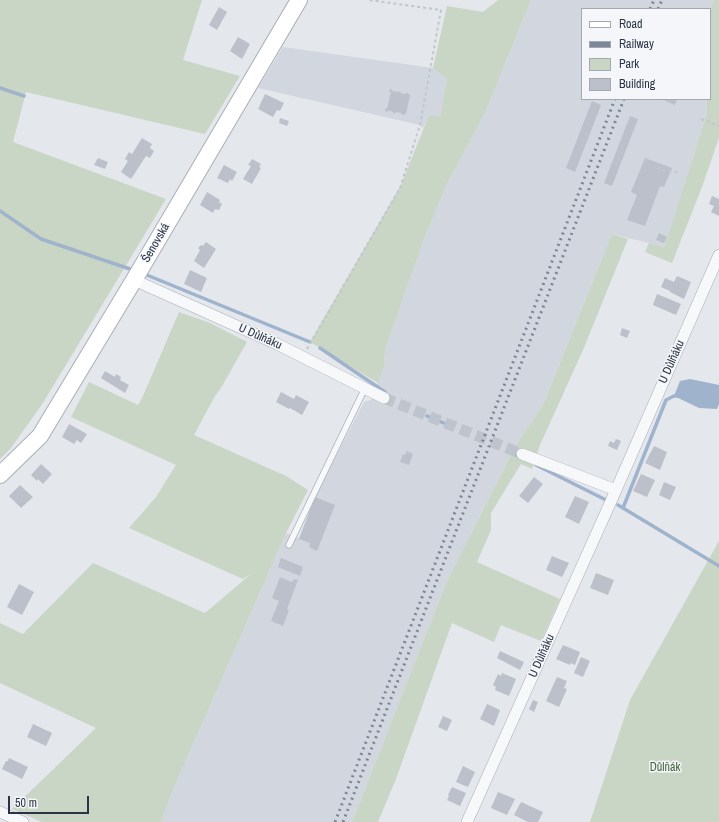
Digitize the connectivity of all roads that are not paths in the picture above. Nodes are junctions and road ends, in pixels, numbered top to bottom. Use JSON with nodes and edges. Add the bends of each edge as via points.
{"nodes":[{"id":1,"x":299,"y":0,"type":"edge"},
{"id":2,"x":719,"y":255,"type":"edge"},
{"id":3,"x":134,"y":280,"type":"junction"},
{"id":4,"x":365,"y":388,"type":"junction"},
{"id":5,"x":384,"y":398,"type":"tunnel mouth"},
{"id":6,"x":522,"y":454,"type":"tunnel mouth"},
{"id":7,"x":0,"y":475,"type":"edge"},
{"id":8,"x":616,"y":490,"type":"junction"},
{"id":9,"x":289,"y":545,"type":"dead end"},
{"id":10,"x":0,"y":812,"type":"edge"},
{"id":11,"x":23,"y":822,"type":"edge"},
{"id":12,"x":467,"y":822,"type":"edge"}],
"edges":[{"from":1,"to":3,"type":"street","name":"Šenovská"},
{"from":2,"to":8,"type":"street","name":"U Důlňáku"},
{"from":3,"to":4,"type":"street","name":"U Důlňáku","via":[[277,344]]},
{"from":3,"to":7,"type":"street","name":"Šenovská","via":[[40,436]]},
{"from":4,"to":5,"type":"street","name":"U Důlňáku"},
{"from":4,"to":9,"type":"lane"},
{"from":6,"to":8,"type":"street"},
{"from":8,"to":12,"type":"street","name":"U Důlňáku"},
{"from":10,"to":11,"type":"street"}]}
